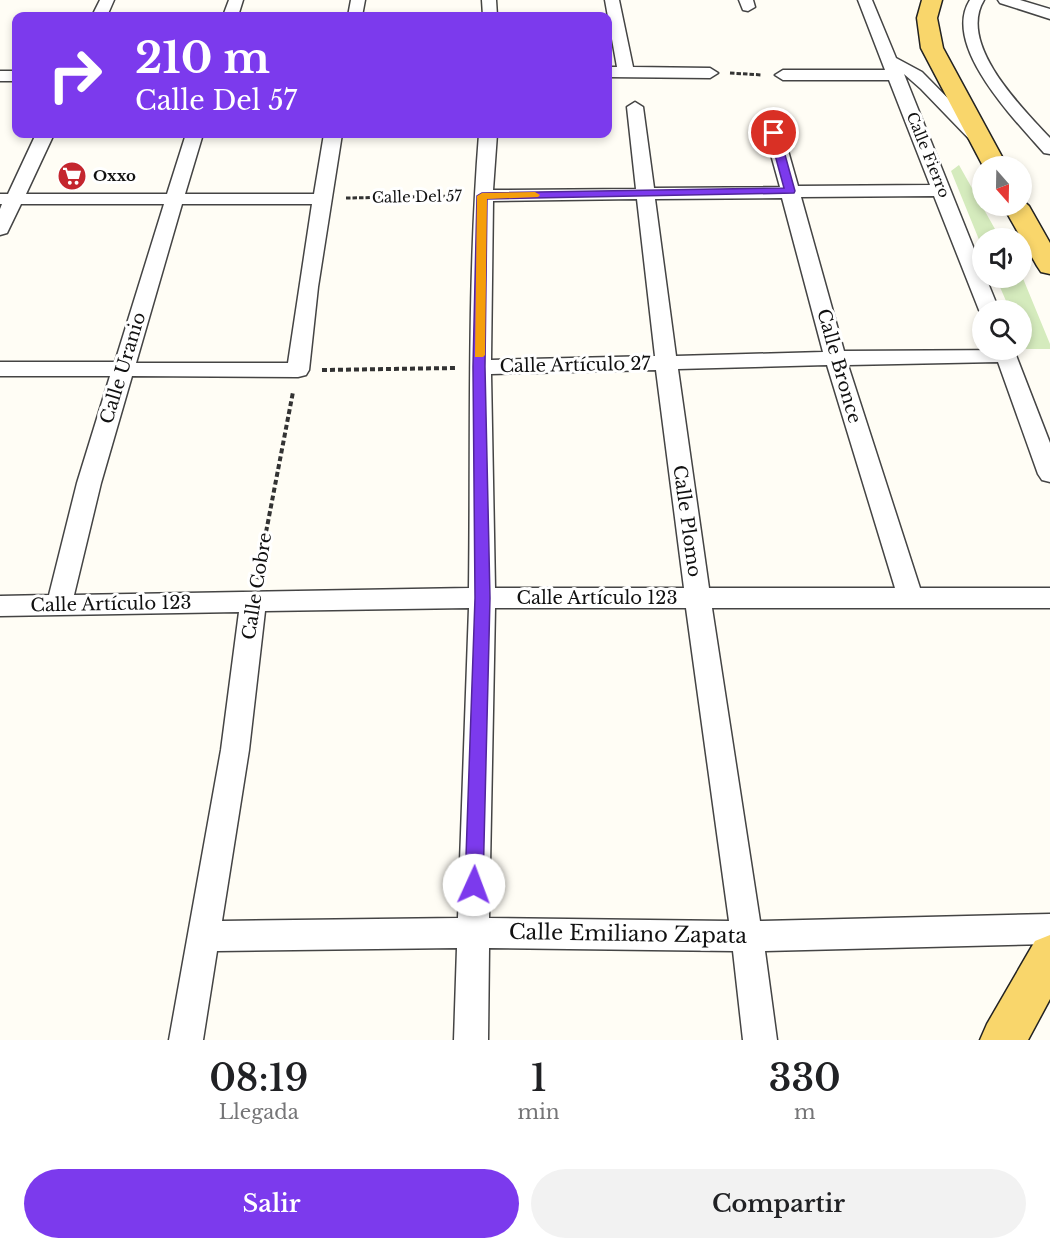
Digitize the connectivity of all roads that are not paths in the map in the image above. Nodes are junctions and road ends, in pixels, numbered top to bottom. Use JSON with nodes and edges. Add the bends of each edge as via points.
{"nodes":[{"id":1,"x":612,"y":0,"type":"edge"},
{"id":2,"x":865,"y":0,"type":"edge"},
{"id":3,"x":932,"y":0,"type":"edge"},
{"id":4,"x":977,"y":0,"type":"edge"},
{"id":5,"x":1005,"y":0,"type":"edge"},
{"id":6,"x":1050,"y":14,"type":"edge"},
{"id":7,"x":893,"y":68,"type":"junction"},
{"id":8,"x":612,"y":72,"type":"edge"},
{"id":9,"x":626,"y":72,"type":"junction"},
{"id":10,"x":710,"y":73,"type":"road end"},
{"id":11,"x":783,"y":75,"type":"road end"},
{"id":12,"x":635,"y":107,"type":"dead end"},
{"id":13,"x":774,"y":133,"type":"dead end"},
{"id":14,"x":43,"y":138,"type":"edge"},
{"id":15,"x":193,"y":138,"type":"edge"},
{"id":16,"x":332,"y":138,"type":"edge"},
{"id":17,"x":488,"y":138,"type":"edge"},
{"id":18,"x":981,"y":141,"type":"junction"},
{"id":19,"x":1050,"y":149,"type":"edge"},
{"id":20,"x":989,"y":156,"type":"edge"},
{"id":21,"x":941,"y":190,"type":"junction"},
{"id":22,"x":790,"y":191,"type":"junction"},
{"id":23,"x":645,"y":192,"type":"junction"},
{"id":24,"x":482,"y":196,"type":"junction"},
{"id":25,"x":175,"y":198,"type":"junction"},
{"id":26,"x":321,"y":198,"type":"junction"},
{"id":27,"x":7,"y":199,"type":"edge"},
{"id":28,"x":1022,"y":216,"type":"edge"},
{"id":29,"x":0,"y":229,"type":"edge"},
{"id":30,"x":1050,"y":266,"type":"edge"},
{"id":31,"x":985,"y":300,"type":"edge"},
{"id":32,"x":972,"y":353,"type":"edge"},
{"id":33,"x":835,"y":357,"type":"junction"},
{"id":34,"x":1008,"y":360,"type":"edge"},
{"id":35,"x":666,"y":364,"type":"junction"},
{"id":36,"x":479,"y":367,"type":"junction"},
{"id":37,"x":0,"y":369,"type":"edge"},
{"id":38,"x":123,"y":369,"type":"junction"},
{"id":39,"x":1050,"y":474,"type":"edge"},
{"id":40,"x":910,"y":597,"type":"junction"},
{"id":41,"x":482,"y":598,"type":"junction"},
{"id":42,"x":1050,"y":598,"type":"edge"},
{"id":43,"x":698,"y":599,"type":"junction"},
{"id":44,"x":252,"y":603,"type":"junction"},
{"id":45,"x":60,"y":605,"type":"junction"},
{"id":46,"x":0,"y":606,"type":"edge"},
{"id":47,"x":1050,"y":929,"type":"edge"},
{"id":48,"x":472,"y":933,"type":"junction"},
{"id":49,"x":205,"y":936,"type":"junction"},
{"id":50,"x":748,"y":936,"type":"junction"},
{"id":51,"x":1050,"y":956,"type":"edge"},
{"id":52,"x":186,"y":1040,"type":"edge"},
{"id":53,"x":471,"y":1040,"type":"edge"},
{"id":54,"x":760,"y":1040,"type":"edge"},
{"id":55,"x":1003,"y":1040,"type":"edge"}],
"edges":[{"from":1,"to":9,"type":"street"},
{"from":2,"to":7,"type":"street","name":"Calle Fierro"},
{"from":3,"to":18,"type":"main road","via":[[927,18],[932,48]]},
{"from":4,"to":19,"type":"street","via":[[970,14],[972,43],[1029,126]]},
{"from":5,"to":6,"type":"street"},
{"from":7,"to":11,"type":"street"},
{"from":7,"to":18,"type":"street","via":[[911,69]]},
{"from":7,"to":21,"type":"street","name":"Calle Fierro"},
{"from":8,"to":9,"type":"street"},
{"from":9,"to":10,"type":"street"},
{"from":12,"to":23,"type":"street","name":"Calle Plomo"},
{"from":13,"to":22,"type":"street","name":"Calle Bronce"},
{"from":14,"to":27,"type":"street"},
{"from":15,"to":25,"type":"street","name":"Calle Uranio"},
{"from":16,"to":26,"type":"street"},
{"from":17,"to":24,"type":"street"},
{"from":18,"to":20,"type":"main road"},
{"from":21,"to":22,"type":"street","name":"Calle Del 57"},
{"from":21,"to":31,"type":"street","name":"Calle Fierro"},
{"from":22,"to":23,"type":"street","name":"Calle Del 57"},
{"from":22,"to":33,"type":"street","name":"Calle Bronce"},
{"from":23,"to":24,"type":"street","name":"Calle Del 57"},
{"from":23,"to":35,"type":"street","name":"Calle Plomo"},
{"from":24,"to":36,"type":"street"},
{"from":25,"to":26,"type":"street"},
{"from":25,"to":27,"type":"street"},
{"from":25,"to":38,"type":"street","name":"Calle Uranio"},
{"from":26,"to":38,"type":"street","via":[[298,370]]},
{"from":27,"to":29,"type":"street"},
{"from":28,"to":30,"type":"main road"},
{"from":32,"to":33,"type":"street","name":"Calle Artículo 27"},
{"from":33,"to":35,"type":"street","name":"Calle Artículo 27"},
{"from":33,"to":40,"type":"street","name":"Calle Bronce"},
{"from":34,"to":39,"type":"street"},
{"from":35,"to":36,"type":"street","name":"Calle Artículo 27"},
{"from":35,"to":43,"type":"street","name":"Calle Plomo"},
{"from":36,"to":41,"type":"street"},
{"from":37,"to":38,"type":"street"},
{"from":38,"to":45,"type":"street","name":"Calle Uranio","via":[[89,483]]},
{"from":40,"to":42,"type":"street","name":"Calle Artículo 123"},
{"from":40,"to":43,"type":"street","name":"Calle Artículo 123"},
{"from":41,"to":43,"type":"street","name":"Calle Artículo 123"},
{"from":41,"to":44,"type":"street","name":"Calle Artículo 123"},
{"from":41,"to":48,"type":"street"},
{"from":43,"to":50,"type":"street","name":"Calle Plomo"},
{"from":44,"to":45,"type":"street","name":"Calle Artículo 123"},
{"from":44,"to":49,"type":"street","name":"Calle Cobre","via":[[235,750]]},
{"from":45,"to":46,"type":"street","name":"Calle Artículo 123"},
{"from":47,"to":50,"type":"street","name":"Calle Emiliano Zapata"},
{"from":48,"to":49,"type":"street","name":"Calle Emiliano Zapata"},
{"from":48,"to":50,"type":"street","name":"Calle Emiliano Zapata"},
{"from":48,"to":53,"type":"street"},
{"from":49,"to":52,"type":"street","name":"Calle Cobre"},
{"from":50,"to":54,"type":"street","name":"Calle Plomo"},
{"from":51,"to":55,"type":"main road"}]}
